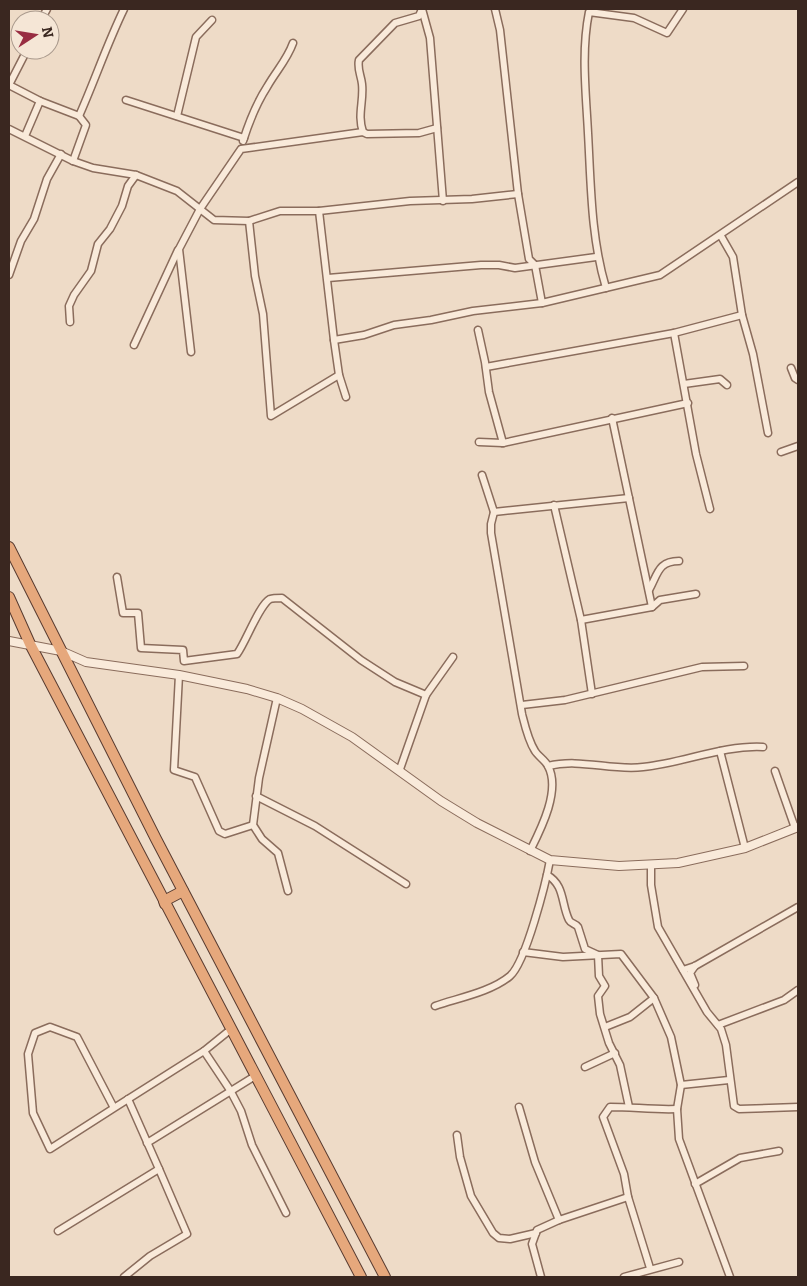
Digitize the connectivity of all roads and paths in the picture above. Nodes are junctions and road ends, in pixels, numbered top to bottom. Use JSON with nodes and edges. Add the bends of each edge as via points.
{"nodes":[{"id":1,"x":124,"y":9,"type":"edge"},
{"id":2,"x":422,"y":9,"type":"edge"},
{"id":3,"x":495,"y":9,"type":"edge"},
{"id":4,"x":683,"y":9,"type":"edge"},
{"id":5,"x":591,"y":10,"type":"edge"},
{"id":6,"x":212,"y":20,"type":"dead end"},
{"id":7,"x":293,"y":43,"type":"dead end"},
{"id":8,"x":22,"y":60,"type":"edge"},
{"id":9,"x":9,"y":85,"type":"edge"},
{"id":10,"x":126,"y":100,"type":"dead end"},
{"id":11,"x":40,"y":101,"type":"junction"},
{"id":12,"x":79,"y":116,"type":"junction"},
{"id":13,"x":177,"y":116,"type":"junction"},
{"id":14,"x":437,"y":128,"type":"junction"},
{"id":15,"x":9,"y":129,"type":"edge"},
{"id":16,"x":364,"y":132,"type":"junction"},
{"id":17,"x":25,"y":136,"type":"junction"},
{"id":18,"x":244,"y":138,"type":"junction"},
{"id":19,"x":241,"y":148,"type":"junction"},
{"id":20,"x":61,"y":154,"type":"junction"},
{"id":21,"x":73,"y":161,"type":"junction"},
{"id":22,"x":136,"y":175,"type":"junction"},
{"id":23,"x":798,"y":182,"type":"edge"},
{"id":24,"x":442,"y":186,"type":"junction"},
{"id":25,"x":518,"y":194,"type":"junction"},
{"id":26,"x":431,"y":200,"type":"junction"},
{"id":27,"x":443,"y":201,"type":"junction"},
{"id":28,"x":200,"y":209,"type":"junction"},
{"id":29,"x":319,"y":211,"type":"junction"},
{"id":30,"x":249,"y":221,"type":"junction"},
{"id":31,"x":721,"y":236,"type":"junction"},
{"id":32,"x":179,"y":249,"type":"junction"},
{"id":33,"x":596,"y":257,"type":"junction"},
{"id":34,"x":535,"y":265,"type":"junction"},
{"id":35,"x":9,"y":275,"type":"edge"},
{"id":36,"x":328,"y":278,"type":"junction"},
{"id":37,"x":606,"y":288,"type":"junction"},
{"id":38,"x":542,"y":303,"type":"junction"},
{"id":39,"x":742,"y":315,"type":"junction"},
{"id":40,"x":70,"y":322,"type":"dead end"},
{"id":41,"x":478,"y":330,"type":"dead end"},
{"id":42,"x":674,"y":333,"type":"junction"},
{"id":43,"x":334,"y":340,"type":"junction"},
{"id":44,"x":134,"y":345,"type":"dead end"},
{"id":45,"x":191,"y":352,"type":"dead end"},
{"id":46,"x":486,"y":367,"type":"junction"},
{"id":47,"x":791,"y":368,"type":"dead end"},
{"id":48,"x":339,"y":375,"type":"junction"},
{"id":49,"x":798,"y":380,"type":"edge"},
{"id":50,"x":684,"y":384,"type":"junction"},
{"id":51,"x":727,"y":385,"type":"dead end"},
{"id":52,"x":346,"y":397,"type":"dead end"},
{"id":53,"x":688,"y":403,"type":"junction"},
{"id":54,"x":612,"y":418,"type":"junction"},
{"id":55,"x":768,"y":433,"type":"dead end"},
{"id":56,"x":479,"y":442,"type":"dead end"},
{"id":57,"x":503,"y":443,"type":"junction"},
{"id":58,"x":798,"y":446,"type":"edge"},
{"id":59,"x":781,"y":452,"type":"dead end"},
{"id":60,"x":482,"y":475,"type":"dead end"},
{"id":61,"x":629,"y":498,"type":"junction"},
{"id":62,"x":554,"y":505,"type":"junction"},
{"id":63,"x":710,"y":509,"type":"dead end"},
{"id":64,"x":494,"y":512,"type":"junction"},
{"id":65,"x":9,"y":547,"type":"edge"},
{"id":66,"x":679,"y":561,"type":"dead end"},
{"id":67,"x":117,"y":577,"type":"dead end"},
{"id":68,"x":649,"y":590,"type":"junction"},
{"id":69,"x":696,"y":594,"type":"dead end"},
{"id":70,"x":9,"y":597,"type":"edge"},
{"id":71,"x":652,"y":607,"type":"junction"},
{"id":72,"x":581,"y":620,"type":"junction"},
{"id":73,"x":9,"y":641,"type":"edge"},
{"id":74,"x":30,"y":644,"type":"junction"},
{"id":75,"x":61,"y":651,"type":"junction"},
{"id":76,"x":453,"y":657,"type":"dead end"},
{"id":77,"x":744,"y":666,"type":"dead end"},
{"id":78,"x":178,"y":676,"type":"junction"},
{"id":79,"x":592,"y":694,"type":"junction"},
{"id":80,"x":426,"y":695,"type":"junction"},
{"id":81,"x":277,"y":698,"type":"junction"},
{"id":82,"x":522,"y":705,"type":"junction"},
{"id":83,"x":763,"y":747,"type":"dead end"},
{"id":84,"x":720,"y":750,"type":"junction"},
{"id":85,"x":548,"y":766,"type":"junction"},
{"id":86,"x":400,"y":770,"type":"junction"},
{"id":87,"x":774,"y":771,"type":"dead end"},
{"id":88,"x":256,"y":796,"type":"junction"},
{"id":89,"x":253,"y":825,"type":"junction"},
{"id":90,"x":796,"y":828,"type":"edge"},
{"id":91,"x":746,"y":848,"type":"junction"},
{"id":92,"x":530,"y":851,"type":"junction"},
{"id":93,"x":550,"y":860,"type":"junction"},
{"id":94,"x":652,"y":866,"type":"junction"},
{"id":95,"x":547,"y":875,"type":"junction"},
{"id":96,"x":406,"y":884,"type":"dead end"},
{"id":97,"x":183,"y":891,"type":"junction"},
{"id":98,"x":288,"y":891,"type":"dead end"},
{"id":99,"x":166,"y":904,"type":"junction"},
{"id":100,"x":798,"y":907,"type":"edge"},
{"id":101,"x":523,"y":952,"type":"junction"},
{"id":102,"x":598,"y":956,"type":"junction"},
{"id":103,"x":695,"y":966,"type":"junction"},
{"id":104,"x":683,"y":970,"type":"junction"},
{"id":105,"x":798,"y":990,"type":"edge"},
{"id":106,"x":654,"y":998,"type":"junction"},
{"id":107,"x":435,"y":1006,"type":"dead end"},
{"id":108,"x":707,"y":1012,"type":"junction"},
{"id":109,"x":718,"y":1025,"type":"junction"},
{"id":110,"x":605,"y":1027,"type":"junction"},
{"id":111,"x":230,"y":1030,"type":"junction"},
{"id":112,"x":204,"y":1051,"type":"junction"},
{"id":113,"x":615,"y":1053,"type":"junction"},
{"id":114,"x":586,"y":1067,"type":"dead end"},
{"id":115,"x":255,"y":1076,"type":"junction"},
{"id":116,"x":729,"y":1080,"type":"junction"},
{"id":117,"x":681,"y":1085,"type":"junction"},
{"id":118,"x":230,"y":1091,"type":"junction"},
{"id":119,"x":128,"y":1099,"type":"junction"},
{"id":120,"x":798,"y":1106,"type":"edge"},
{"id":121,"x":519,"y":1107,"type":"dead end"},
{"id":122,"x":629,"y":1107,"type":"junction"},
{"id":123,"x":114,"y":1108,"type":"junction"},
{"id":124,"x":677,"y":1109,"type":"junction"},
{"id":125,"x":457,"y":1135,"type":"dead end"},
{"id":126,"x":147,"y":1143,"type":"junction"},
{"id":127,"x":779,"y":1151,"type":"dead end"},
{"id":128,"x":159,"y":1169,"type":"junction"},
{"id":129,"x":696,"y":1184,"type":"junction"},
{"id":130,"x":628,"y":1197,"type":"junction"},
{"id":131,"x":286,"y":1213,"type":"dead end"},
{"id":132,"x":559,"y":1220,"type":"junction"},
{"id":133,"x":58,"y":1231,"type":"dead end"},
{"id":134,"x":536,"y":1233,"type":"junction"},
{"id":135,"x":679,"y":1262,"type":"dead end"},
{"id":136,"x":650,"y":1268,"type":"junction"},
{"id":137,"x":124,"y":1277,"type":"edge"},
{"id":138,"x":361,"y":1277,"type":"edge"},
{"id":139,"x":385,"y":1277,"type":"edge"},
{"id":140,"x":541,"y":1277,"type":"edge"},
{"id":141,"x":624,"y":1277,"type":"edge"},
{"id":142,"x":730,"y":1277,"type":"edge"}],
"edges":[{"from":1,"to":12,"type":"street","via":[[100,59]]},
{"from":2,"to":14,"type":"street","via":[[430,38]]},
{"from":2,"to":16,"type":"street","via":[[419,16],[395,23],[359,60],[357,66],[362,92],[359,116]]},
{"from":3,"to":25,"type":"street"},
{"from":4,"to":5,"type":"street","via":[[668,33],[634,18]]},
{"from":5,"to":33,"type":"street","via":[[584,40]]},
{"from":6,"to":13,"type":"street","via":[[196,37]]},
{"from":7,"to":18,"type":"street","via":[[288,58],[256,106]]},
{"from":8,"to":9,"type":"street"},
{"from":9,"to":11,"type":"street"},
{"from":10,"to":13,"type":"street"},
{"from":11,"to":12,"type":"street"},
{"from":11,"to":17,"type":"street"},
{"from":12,"to":21,"type":"street","via":[[86,125]]},
{"from":13,"to":18,"type":"street"},
{"from":14,"to":16,"type":"street","via":[[407,134]]},
{"from":14,"to":24,"type":"street"},
{"from":15,"to":17,"type":"street"},
{"from":16,"to":19,"type":"street"},
{"from":17,"to":20,"type":"street"},
{"from":18,"to":19,"type":"street"},
{"from":19,"to":28,"type":"street"},
{"from":20,"to":21,"type":"street"},
{"from":20,"to":35,"type":"street","via":[[47,179],[34,219],[21,241]]},
{"from":21,"to":22,"type":"street"},
{"from":22,"to":28,"type":"street","via":[[177,191]]},
{"from":22,"to":40,"type":"street","via":[[110,229],[98,244],[91,271],[69,306]]},
{"from":23,"to":31,"type":"street"},
{"from":24,"to":26,"type":"street"},
{"from":24,"to":27,"type":"street"},
{"from":25,"to":27,"type":"street"},
{"from":25,"to":34,"type":"street","via":[[529,259]]},
{"from":26,"to":27,"type":"street"},
{"from":26,"to":29,"type":"street"},
{"from":28,"to":30,"type":"street","via":[[214,220]]},
{"from":28,"to":32,"type":"street"},
{"from":29,"to":30,"type":"street","via":[[280,212]]},
{"from":29,"to":36,"type":"street"},
{"from":30,"to":48,"type":"street","via":[[263,314],[271,416]]},
{"from":31,"to":37,"type":"street","via":[[660,275]]},
{"from":31,"to":39,"type":"street","via":[[733,256]]},
{"from":32,"to":44,"type":"street"},
{"from":32,"to":45,"type":"street"},
{"from":33,"to":34,"type":"street"},
{"from":33,"to":37,"type":"street"},
{"from":34,"to":36,"type":"street","via":[[516,268],[481,265]]},
{"from":34,"to":38,"type":"street"},
{"from":36,"to":43,"type":"street"},
{"from":37,"to":38,"type":"street"},
{"from":38,"to":43,"type":"street","via":[[394,325]]},
{"from":39,"to":42,"type":"street"},
{"from":39,"to":55,"type":"street"},
{"from":41,"to":46,"type":"street"},
{"from":42,"to":46,"type":"street"},
{"from":42,"to":50,"type":"street"},
{"from":43,"to":48,"type":"street"},
{"from":46,"to":57,"type":"street","via":[[489,392]]},
{"from":47,"to":49,"type":"street"},
{"from":48,"to":52,"type":"street"},
{"from":50,"to":51,"type":"street","via":[[720,379]]},
{"from":50,"to":53,"type":"street"},
{"from":53,"to":54,"type":"street"},
{"from":53,"to":63,"type":"street","via":[[696,454]]},
{"from":54,"to":57,"type":"street"},
{"from":54,"to":61,"type":"street"},
{"from":56,"to":57,"type":"street"},
{"from":58,"to":59,"type":"street"},
{"from":60,"to":64,"type":"street"},
{"from":61,"to":62,"type":"street"},
{"from":61,"to":68,"type":"street"},
{"from":62,"to":64,"type":"street"},
{"from":62,"to":72,"type":"street"},
{"from":64,"to":82,"type":"street","via":[[491,533]]},
{"from":65,"to":75,"type":"highway"},
{"from":66,"to":68,"type":"street","via":[[660,567]]},
{"from":67,"to":80,"type":"street","via":[[123,614],[138,613],[141,648],[183,650],[184,661],[237,654],[264,604],[270,599],[282,598],[361,660],[395,682]]},
{"from":68,"to":71,"type":"street"},
{"from":69,"to":71,"type":"street","via":[[660,600]]},
{"from":70,"to":74,"type":"highway"},
{"from":71,"to":72,"type":"street"},
{"from":72,"to":79,"type":"street"},
{"from":73,"to":74,"type":"street"},
{"from":74,"to":75,"type":"street"},
{"from":74,"to":99,"type":"highway"},
{"from":75,"to":78,"type":"street","via":[[86,662]]},
{"from":75,"to":97,"type":"highway"},
{"from":76,"to":80,"type":"street"},
{"from":77,"to":79,"type":"street","via":[[702,667]]},
{"from":78,"to":81,"type":"street"},
{"from":78,"to":89,"type":"street","via":[[174,770],[195,777],[219,831],[225,834]]},
{"from":79,"to":82,"type":"street"},
{"from":80,"to":86,"type":"street"},
{"from":81,"to":86,"type":"street","via":[[302,708],[352,737]]},
{"from":81,"to":88,"type":"street"},
{"from":82,"to":85,"type":"street","via":[[527,733]]},
{"from":83,"to":84,"type":"street"},
{"from":84,"to":85,"type":"street","via":[[641,768],[564,762]]},
{"from":84,"to":91,"type":"street"},
{"from":85,"to":92,"type":"street","via":[[551,800]]},
{"from":86,"to":92,"type":"street","via":[[441,801]]},
{"from":87,"to":90,"type":"street"},
{"from":88,"to":89,"type":"street"},
{"from":88,"to":96,"type":"street","via":[[315,826]]},
{"from":89,"to":98,"type":"street","via":[[262,839],[278,853]]},
{"from":90,"to":91,"type":"street"},
{"from":91,"to":94,"type":"street"},
{"from":92,"to":93,"type":"street"},
{"from":93,"to":94,"type":"street","via":[[589,865]]},
{"from":93,"to":95,"type":"street"},
{"from":94,"to":104,"type":"street","via":[[651,885],[658,927]]},
{"from":95,"to":101,"type":"street"},
{"from":95,"to":102,"type":"street","via":[[558,886],[568,917],[578,927],[585,949]]},
{"from":97,"to":99,"type":"highway","via":[[164,902]]},
{"from":97,"to":139,"type":"highway"},
{"from":99,"to":111,"type":"highway"},
{"from":100,"to":103,"type":"street"},
{"from":101,"to":102,"type":"street","via":[[547,956]]},
{"from":101,"to":107,"type":"street","via":[[512,975],[502,982]]},
{"from":102,"to":106,"type":"street","via":[[621,954]]},
{"from":102,"to":110,"type":"street","via":[[599,976],[605,986],[598,996]]},
{"from":103,"to":104,"type":"street"},
{"from":103,"to":108,"type":"street","via":[[690,973]]},
{"from":104,"to":108,"type":"street"},
{"from":105,"to":109,"type":"street","via":[[784,1000]]},
{"from":106,"to":110,"type":"street","via":[[630,1016]]},
{"from":106,"to":117,"type":"street","via":[[671,1037]]},
{"from":108,"to":109,"type":"street"},
{"from":109,"to":116,"type":"street","via":[[726,1045]]},
{"from":110,"to":113,"type":"street"},
{"from":111,"to":112,"type":"street"},
{"from":111,"to":115,"type":"highway"},
{"from":112,"to":118,"type":"street"},
{"from":112,"to":119,"type":"street"},
{"from":113,"to":114,"type":"street"},
{"from":113,"to":122,"type":"street"},
{"from":115,"to":118,"type":"street"},
{"from":115,"to":138,"type":"highway"},
{"from":116,"to":117,"type":"street"},
{"from":116,"to":120,"type":"street","via":[[736,1108]]},
{"from":117,"to":124,"type":"street"},
{"from":118,"to":126,"type":"street"},
{"from":118,"to":131,"type":"street","via":[[241,1111],[252,1145]]},
{"from":119,"to":123,"type":"street"},
{"from":119,"to":126,"type":"street"},
{"from":121,"to":132,"type":"street","via":[[535,1162]]},
{"from":122,"to":124,"type":"street"},
{"from":122,"to":130,"type":"street","via":[[610,1107],[603,1117],[624,1174]]},
{"from":123,"to":123,"type":"street","via":[[77,1037],[50,1027],[35,1033],[28,1054],[33,1113],[50,1149]]},
{"from":124,"to":129,"type":"street","via":[[679,1139]]},
{"from":125,"to":134,"type":"street","via":[[471,1196],[493,1233],[498,1238],[510,1239]]},
{"from":126,"to":128,"type":"street"},
{"from":127,"to":129,"type":"street","via":[[740,1158]]},
{"from":128,"to":133,"type":"street"},
{"from":128,"to":137,"type":"street","via":[[187,1234],[150,1256]]},
{"from":129,"to":142,"type":"street"},
{"from":130,"to":132,"type":"street"},
{"from":130,"to":136,"type":"street"},
{"from":132,"to":134,"type":"street"},
{"from":134,"to":140,"type":"street","via":[[532,1244]]},
{"from":135,"to":136,"type":"street"},
{"from":136,"to":141,"type":"street"}]}
